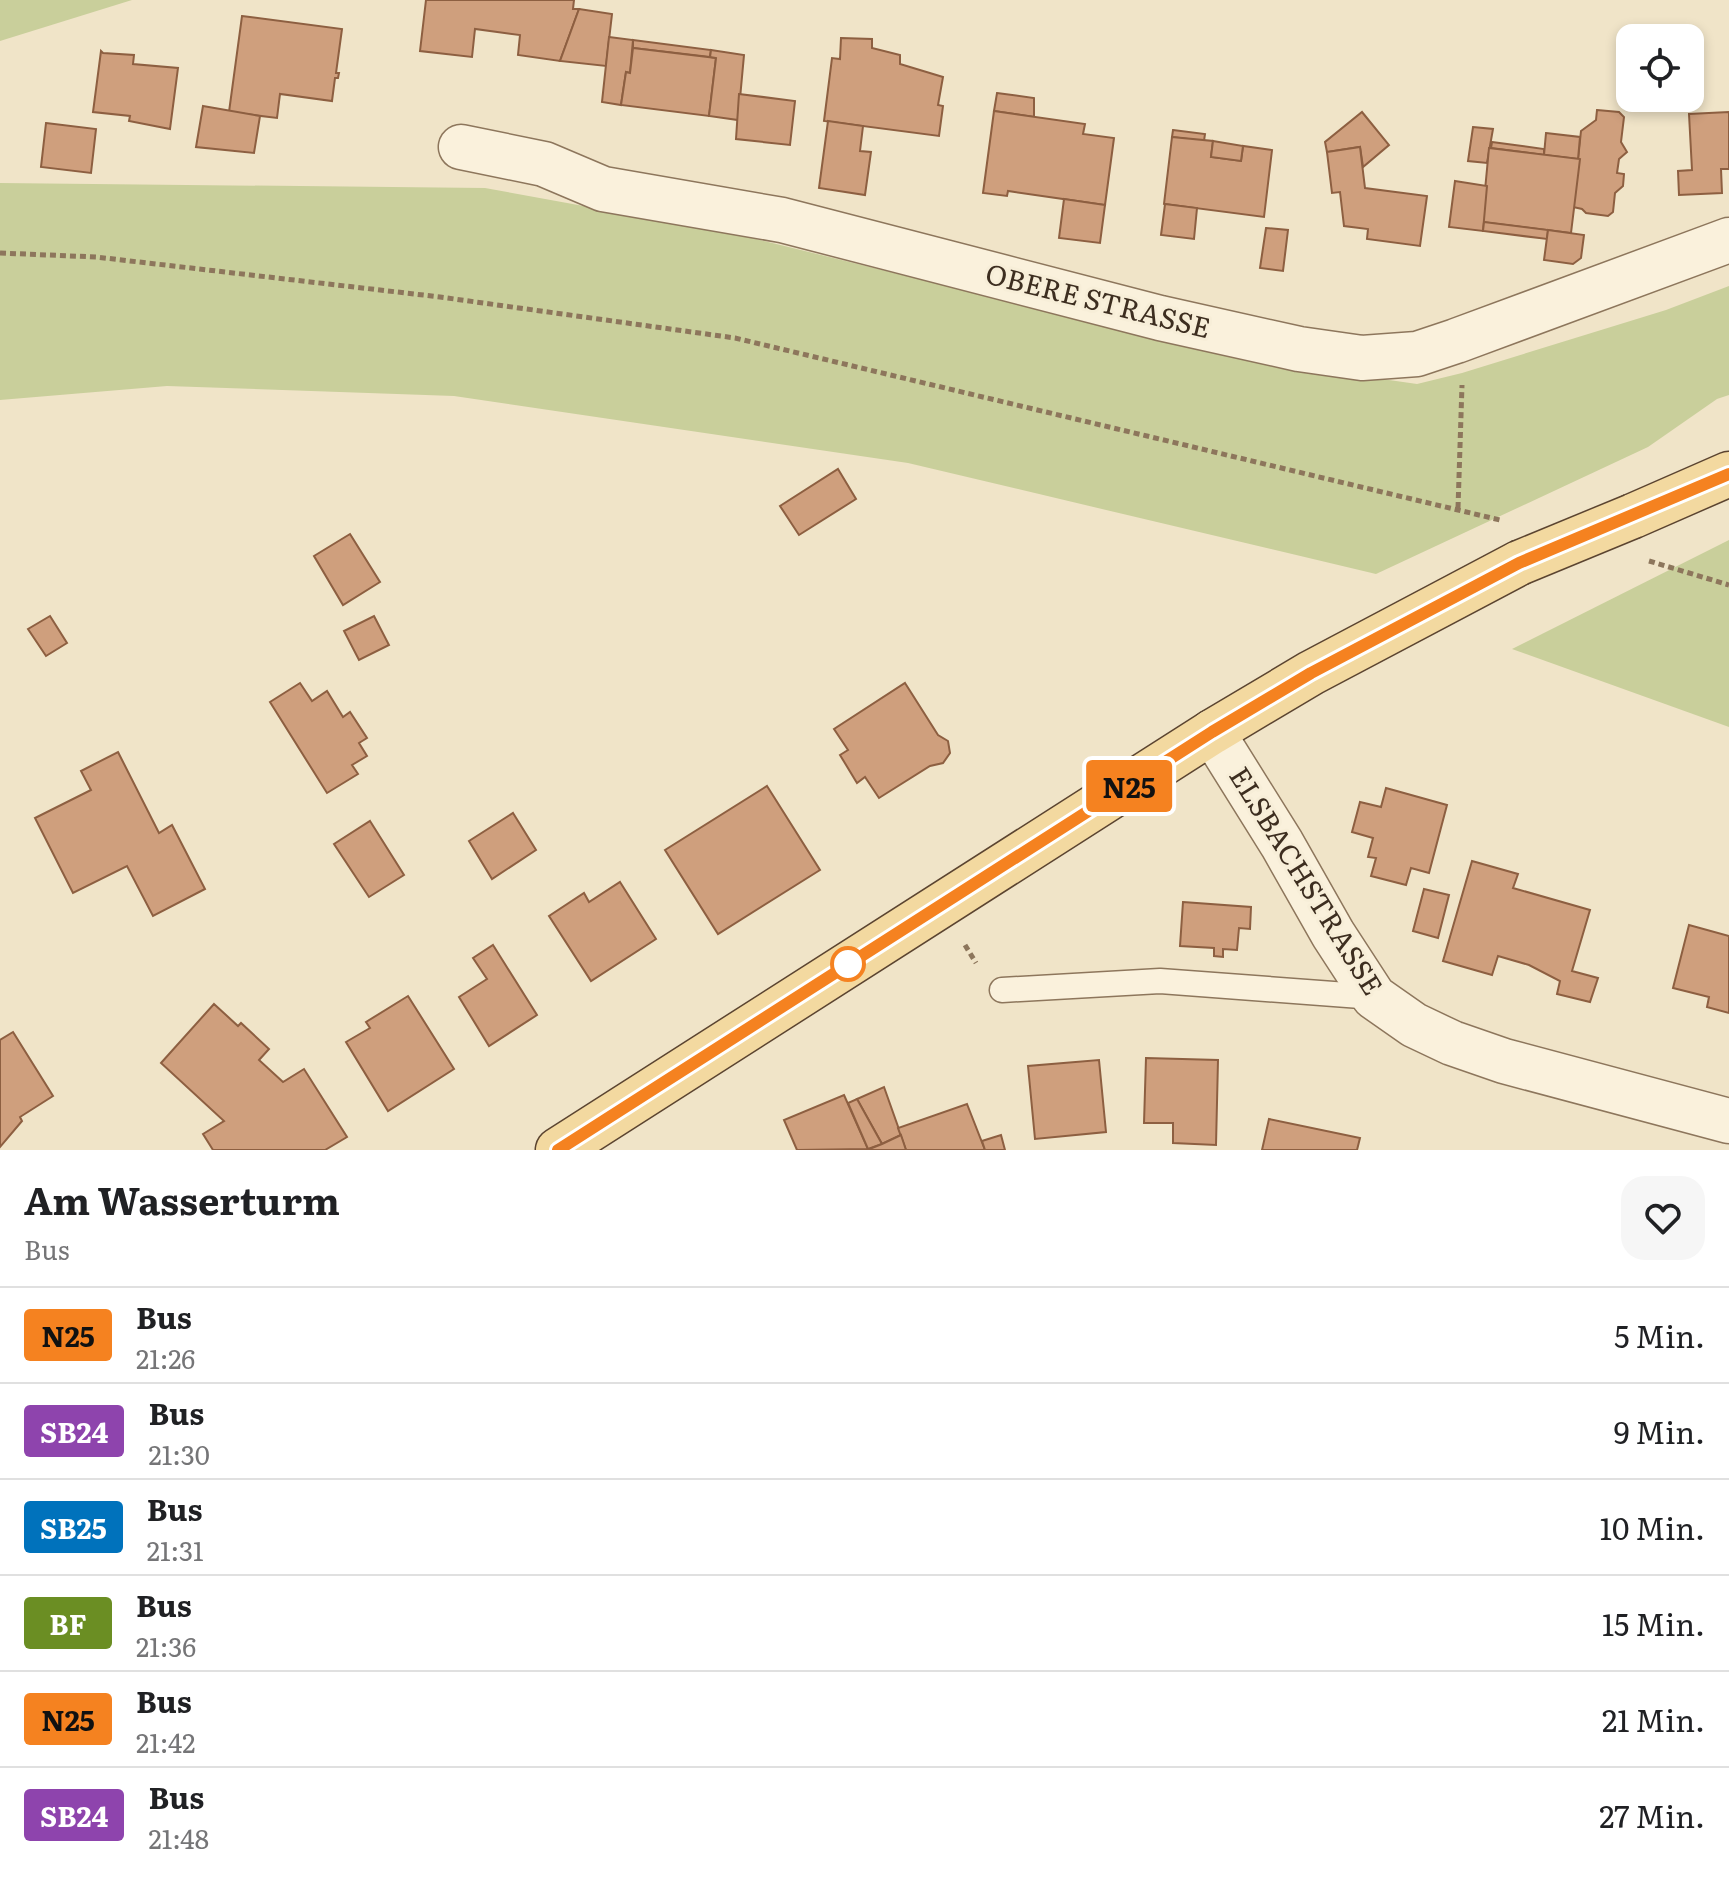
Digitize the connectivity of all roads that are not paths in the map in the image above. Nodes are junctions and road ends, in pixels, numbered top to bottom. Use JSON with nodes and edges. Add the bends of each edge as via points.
{"nodes":[{"id":1,"x":461,"y":147,"type":"dead end"},
{"id":2,"x":1729,"y":240,"type":"edge"},
{"id":3,"x":1729,"y":474,"type":"edge"},
{"id":4,"x":1212,"y":732,"type":"junction"},
{"id":5,"x":1002,"y":990,"type":"dead end"},
{"id":6,"x":1374,"y":997,"type":"junction"},
{"id":7,"x":1729,"y":1121,"type":"edge"},
{"id":8,"x":558,"y":1150,"type":"edge"}],
"edges":[{"from":1,"to":2,"type":"street","name":"OBERE STRASSE","via":[[544,164],[603,189],[782,220],[1160,318],[1362,358],[1417,354]]},
{"from":3,"to":4,"type":"main road","bridge":true,"via":[[1636,537],[1519,563]]},
{"from":4,"to":6,"type":"street","name":"ELSBACHSTRASSE"},
{"from":4,"to":8,"type":"main road"},
{"from":5,"to":6,"type":"lane","via":[[1160,981]]},
{"from":6,"to":7,"type":"street","name":"ELSBACHSTRASSE","via":[[1452,1043]]}]}
